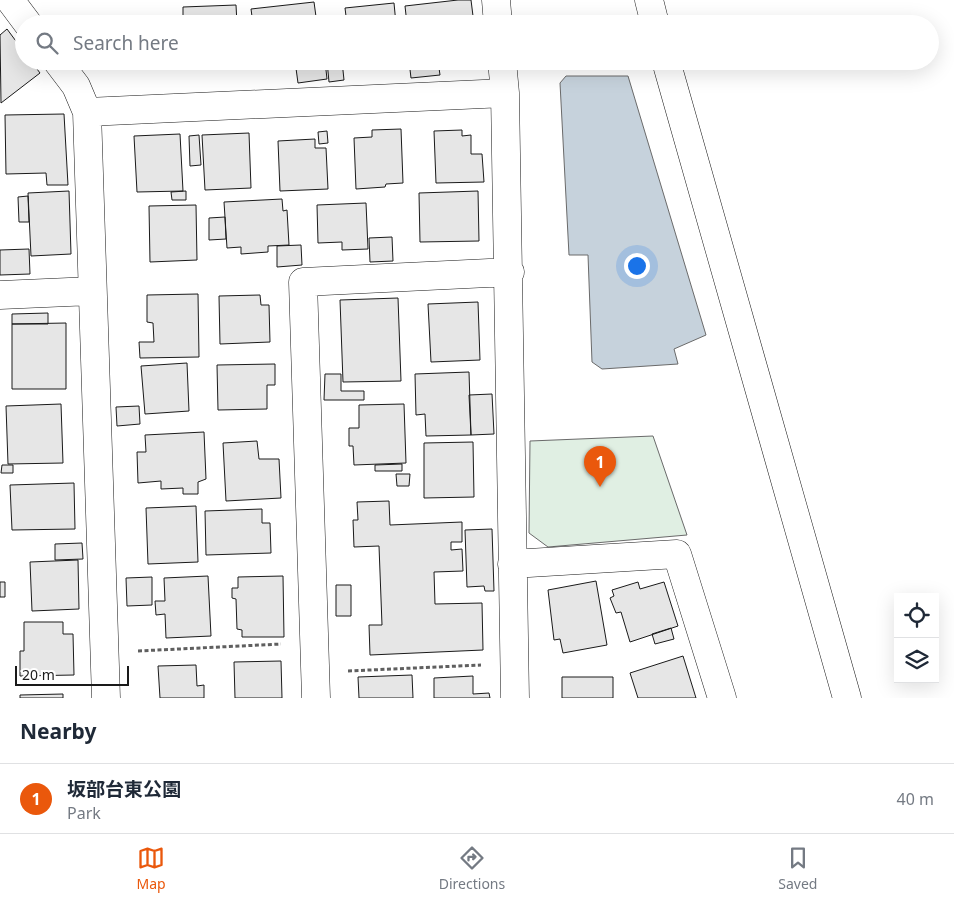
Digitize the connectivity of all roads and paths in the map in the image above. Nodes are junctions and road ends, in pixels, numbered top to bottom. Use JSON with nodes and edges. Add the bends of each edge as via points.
{"nodes":[{"id":1,"x":10,"y":0,"type":"edge"},
{"id":2,"x":496,"y":0,"type":"edge"},
{"id":3,"x":649,"y":0,"type":"edge"},
{"id":4,"x":21,"y":15,"type":"edge"},
{"id":5,"x":497,"y":15,"type":"edge"},
{"id":6,"x":653,"y":15,"type":"edge"},
{"id":7,"x":64,"y":70,"type":"edge"},
{"id":8,"x":503,"y":70,"type":"edge"},
{"id":9,"x":669,"y":70,"type":"edge"},
{"id":10,"x":505,"y":93,"type":"junction"},
{"id":11,"x":87,"y":112,"type":"junction"},
{"id":12,"x":510,"y":272,"type":"junction"},
{"id":13,"x":92,"y":291,"type":"junction"},
{"id":14,"x":0,"y":295,"type":"edge"},
{"id":15,"x":512,"y":564,"type":"junction"},
{"id":16,"x":314,"y":642,"type":"junction"},
{"id":17,"x":104,"y":653,"type":"junction"},
{"id":18,"x":514,"y":664,"type":"junction"},
{"id":19,"x":316,"y":685,"type":"edge"},
{"id":20,"x":106,"y":698,"type":"edge"},
{"id":21,"x":515,"y":698,"type":"edge"},
{"id":22,"x":722,"y":698,"type":"edge"},
{"id":23,"x":847,"y":698,"type":"edge"}],
"edges":[{"from":1,"to":4,"type":"street"},
{"from":2,"to":5,"type":"street"},
{"from":3,"to":6,"type":"street"},
{"from":7,"to":11,"type":"street","via":[[76,86]]},
{"from":8,"to":10,"type":"street"},
{"from":9,"to":23,"type":"street"},
{"from":10,"to":11,"type":"street"},
{"from":10,"to":12,"type":"street"},
{"from":11,"to":13,"type":"street"},
{"from":12,"to":15,"type":"street"},
{"from":12,"to":16,"type":"street","via":[[303,282]]},
{"from":13,"to":14,"type":"street"},
{"from":13,"to":17,"type":"street"},
{"from":15,"to":18,"type":"street"},
{"from":15,"to":22,"type":"street","via":[[677,554]]},
{"from":16,"to":17,"type":"path"},
{"from":16,"to":19,"type":"street"},
{"from":17,"to":20,"type":"street"},
{"from":18,"to":19,"type":"path"},
{"from":18,"to":21,"type":"street"}]}
